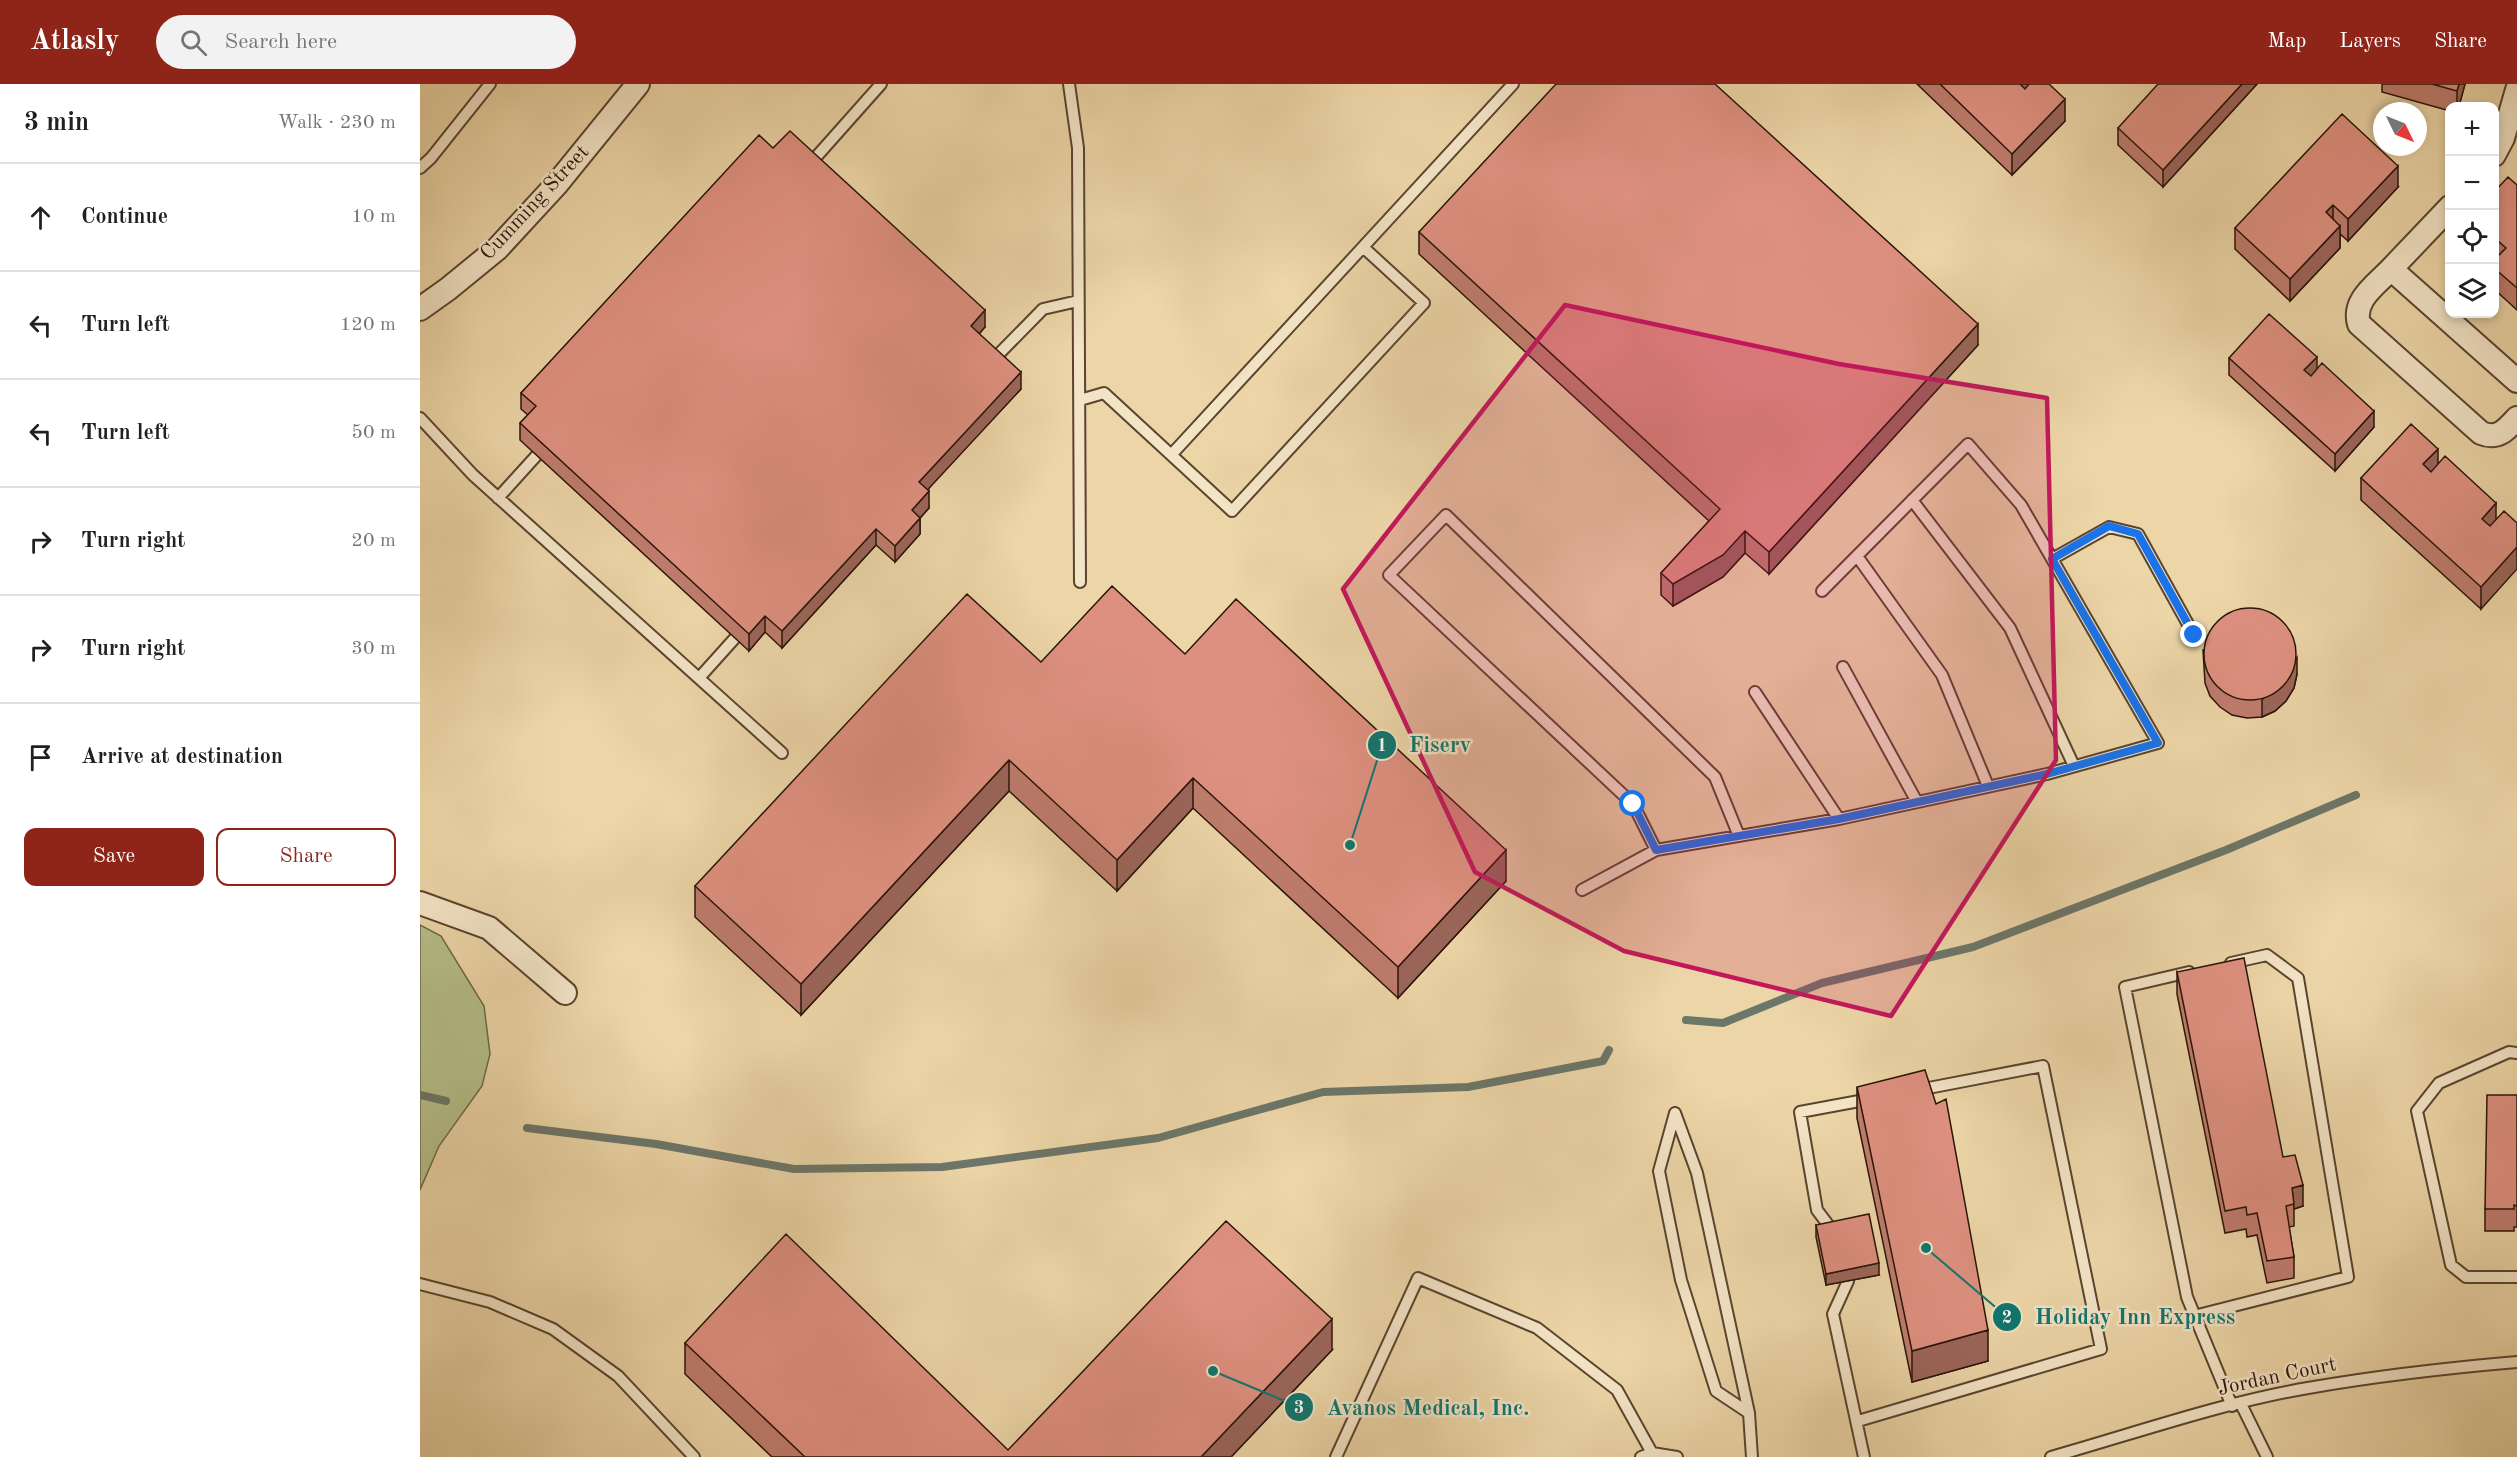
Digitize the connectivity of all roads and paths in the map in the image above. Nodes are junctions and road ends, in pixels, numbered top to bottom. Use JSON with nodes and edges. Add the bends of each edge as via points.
{"nodes":[{"id":1,"x":490,"y":84,"type":"edge"},
{"id":2,"x":638,"y":84,"type":"edge"},
{"id":3,"x":881,"y":84,"type":"edge"},
{"id":4,"x":1069,"y":84,"type":"edge"},
{"id":5,"x":1513,"y":84,"type":"edge"},
{"id":6,"x":2517,"y":90,"type":"edge"},
{"id":7,"x":2499,"y":146,"type":"edge"},
{"id":8,"x":809,"y":165,"type":"edge"},
{"id":9,"x":420,"y":168,"type":"edge"},
{"id":10,"x":2447,"y":210,"type":"edge"},
{"id":11,"x":1363,"y":247,"type":"junction"},
{"id":12,"x":2391,"y":269,"type":"junction"},
{"id":13,"x":1078,"y":301,"type":"junction"},
{"id":14,"x":420,"y":309,"type":"edge"},
{"id":15,"x":991,"y":362,"type":"edge"},
{"id":16,"x":2517,"y":381,"type":"edge"},
{"id":17,"x":1080,"y":400,"type":"junction"},
{"id":18,"x":420,"y":418,"type":"edge"},
{"id":19,"x":2517,"y":418,"type":"edge"},
{"id":20,"x":1172,"y":454,"type":"junction"},
{"id":21,"x":537,"y":455,"type":"edge"},
{"id":22,"x":498,"y":498,"type":"junction"},
{"id":23,"x":1912,"y":500,"type":"junction"},
{"id":24,"x":1857,"y":556,"type":"junction"},
{"id":25,"x":2052,"y":559,"type":"junction"},
{"id":26,"x":1080,"y":582,"type":"dead end"},
{"id":27,"x":1822,"y":591,"type":"dead end"},
{"id":28,"x":2194,"y":635,"type":"dead end"},
{"id":29,"x":735,"y":638,"type":"edge"},
{"id":30,"x":1843,"y":668,"type":"dead end"},
{"id":31,"x":699,"y":678,"type":"junction"},
{"id":32,"x":1755,"y":692,"type":"dead end"},
{"id":33,"x":783,"y":753,"type":"dead end"},
{"id":34,"x":2074,"y":766,"type":"junction"},
{"id":35,"x":1988,"y":786,"type":"junction"},
{"id":36,"x":1917,"y":802,"type":"junction"},
{"id":37,"x":1839,"y":819,"type":"junction"},
{"id":38,"x":1739,"y":836,"type":"junction"},
{"id":39,"x":1656,"y":850,"type":"junction"},
{"id":40,"x":1582,"y":890,"type":"dead end"},
{"id":41,"x":420,"y":903,"type":"edge"},
{"id":42,"x":2223,"y":965,"type":"edge"},
{"id":43,"x":2201,"y":969,"type":"edge"},
{"id":44,"x":565,"y":993,"type":"dead end"},
{"id":45,"x":2517,"y":1053,"type":"edge"},
{"id":46,"x":1904,"y":1092,"type":"edge"},
{"id":47,"x":1881,"y":1097,"type":"edge"},
{"id":48,"x":1837,"y":1242,"type":"edge"},
{"id":49,"x":1843,"y":1262,"type":"edge"},
{"id":50,"x":2517,"y":1277,"type":"edge"},
{"id":51,"x":420,"y":1284,"type":"edge"},
{"id":52,"x":2194,"y":1316,"type":"junction"},
{"id":53,"x":2517,"y":1362,"type":"edge"},
{"id":54,"x":2237,"y":1405,"type":"junction"},
{"id":55,"x":1749,"y":1413,"type":"junction"},
{"id":56,"x":1858,"y":1421,"type":"junction"},
{"id":57,"x":1652,"y":1452,"type":"junction"},
{"id":58,"x":694,"y":1457,"type":"edge"},
{"id":59,"x":1336,"y":1457,"type":"edge"},
{"id":60,"x":1641,"y":1457,"type":"edge"},
{"id":61,"x":1677,"y":1457,"type":"edge"},
{"id":62,"x":1752,"y":1457,"type":"edge"},
{"id":63,"x":1864,"y":1457,"type":"edge"},
{"id":64,"x":2051,"y":1457,"type":"edge"},
{"id":65,"x":2267,"y":1457,"type":"edge"}],
"edges":[{"from":1,"to":9,"type":"lane"},
{"from":2,"to":14,"type":"street","name":"Cumming Street","via":[[556,184],[496,249]]},
{"from":3,"to":8,"type":"lane"},
{"from":4,"to":13,"type":"lane","via":[[1078,148]]},
{"from":5,"to":11,"type":"lane"},
{"from":6,"to":7,"type":"street"},
{"from":10,"to":12,"type":"street"},
{"from":11,"to":20,"type":"lane"},
{"from":11,"to":20,"type":"lane","via":[[1424,303],[1296,442],[1232,511]]},
{"from":12,"to":16,"type":"street"},
{"from":12,"to":19,"type":"street","via":[[2358,303],[2359,324],[2481,433],[2502,434]]},
{"from":13,"to":15,"type":"lane","via":[[1043,309]]},
{"from":13,"to":17,"type":"lane"},
{"from":17,"to":20,"type":"lane","via":[[1104,393]]},
{"from":17,"to":26,"type":"lane"},
{"from":18,"to":22,"type":"lane"},
{"from":21,"to":22,"type":"lane"},
{"from":22,"to":31,"type":"lane"},
{"from":23,"to":24,"type":"lane"},
{"from":23,"to":25,"type":"lane","via":[[1968,444],[2021,505]]},
{"from":23,"to":34,"type":"lane","via":[[2010,628]]},
{"from":24,"to":27,"type":"lane"},
{"from":24,"to":35,"type":"lane","via":[[1942,675]]},
{"from":25,"to":28,"type":"lane","via":[[2109,526],[2138,534]]},
{"from":25,"to":34,"type":"lane","via":[[2158,743]]},
{"from":29,"to":31,"type":"lane"},
{"from":30,"to":36,"type":"lane"},
{"from":31,"to":33,"type":"lane"},
{"from":32,"to":37,"type":"lane"},
{"from":34,"to":35,"type":"lane"},
{"from":35,"to":36,"type":"lane"},
{"from":36,"to":37,"type":"lane"},
{"from":37,"to":38,"type":"lane"},
{"from":38,"to":39,"type":"lane"},
{"from":38,"to":39,"type":"lane","via":[[1714,777],[1446,515],[1389,575],[1633,804]]},
{"from":39,"to":40,"type":"lane"},
{"from":41,"to":44,"type":"street","via":[[489,928]]},
{"from":42,"to":52,"type":"lane","via":[[2267,955],[2298,978],[2348,1276]]},
{"from":43,"to":52,"type":"lane","via":[[2125,987]]},
{"from":45,"to":50,"type":"lane","via":[[2509,1052],[2439,1083],[2417,1111],[2451,1265],[2466,1277]]},
{"from":46,"to":56,"type":"lane","via":[[2043,1066],[2101,1349]]},
{"from":47,"to":48,"type":"lane","via":[[1800,1112],[1816,1210],[1835,1232]]},
{"from":49,"to":56,"type":"lane","via":[[1848,1281],[1833,1314]]},
{"from":51,"to":58,"type":"lane","via":[[490,1302],[553,1329],[618,1376]]},
{"from":52,"to":54,"type":"lane"},
{"from":53,"to":54,"type":"lane","name":"Jordan Court","via":[[2317,1387]]},
{"from":54,"to":64,"type":"lane","name":"Jordan Court"},
{"from":54,"to":65,"type":"lane"},
{"from":55,"to":55,"type":"lane","via":[[1697,1173],[1675,1113],[1659,1171],[1681,1280],[1716,1391]]},
{"from":55,"to":62,"type":"lane"},
{"from":56,"to":63,"type":"lane"},
{"from":57,"to":59,"type":"lane","via":[[1617,1390],[1537,1328],[1418,1278]]},
{"from":57,"to":60,"type":"lane"},
{"from":57,"to":61,"type":"lane"}]}
